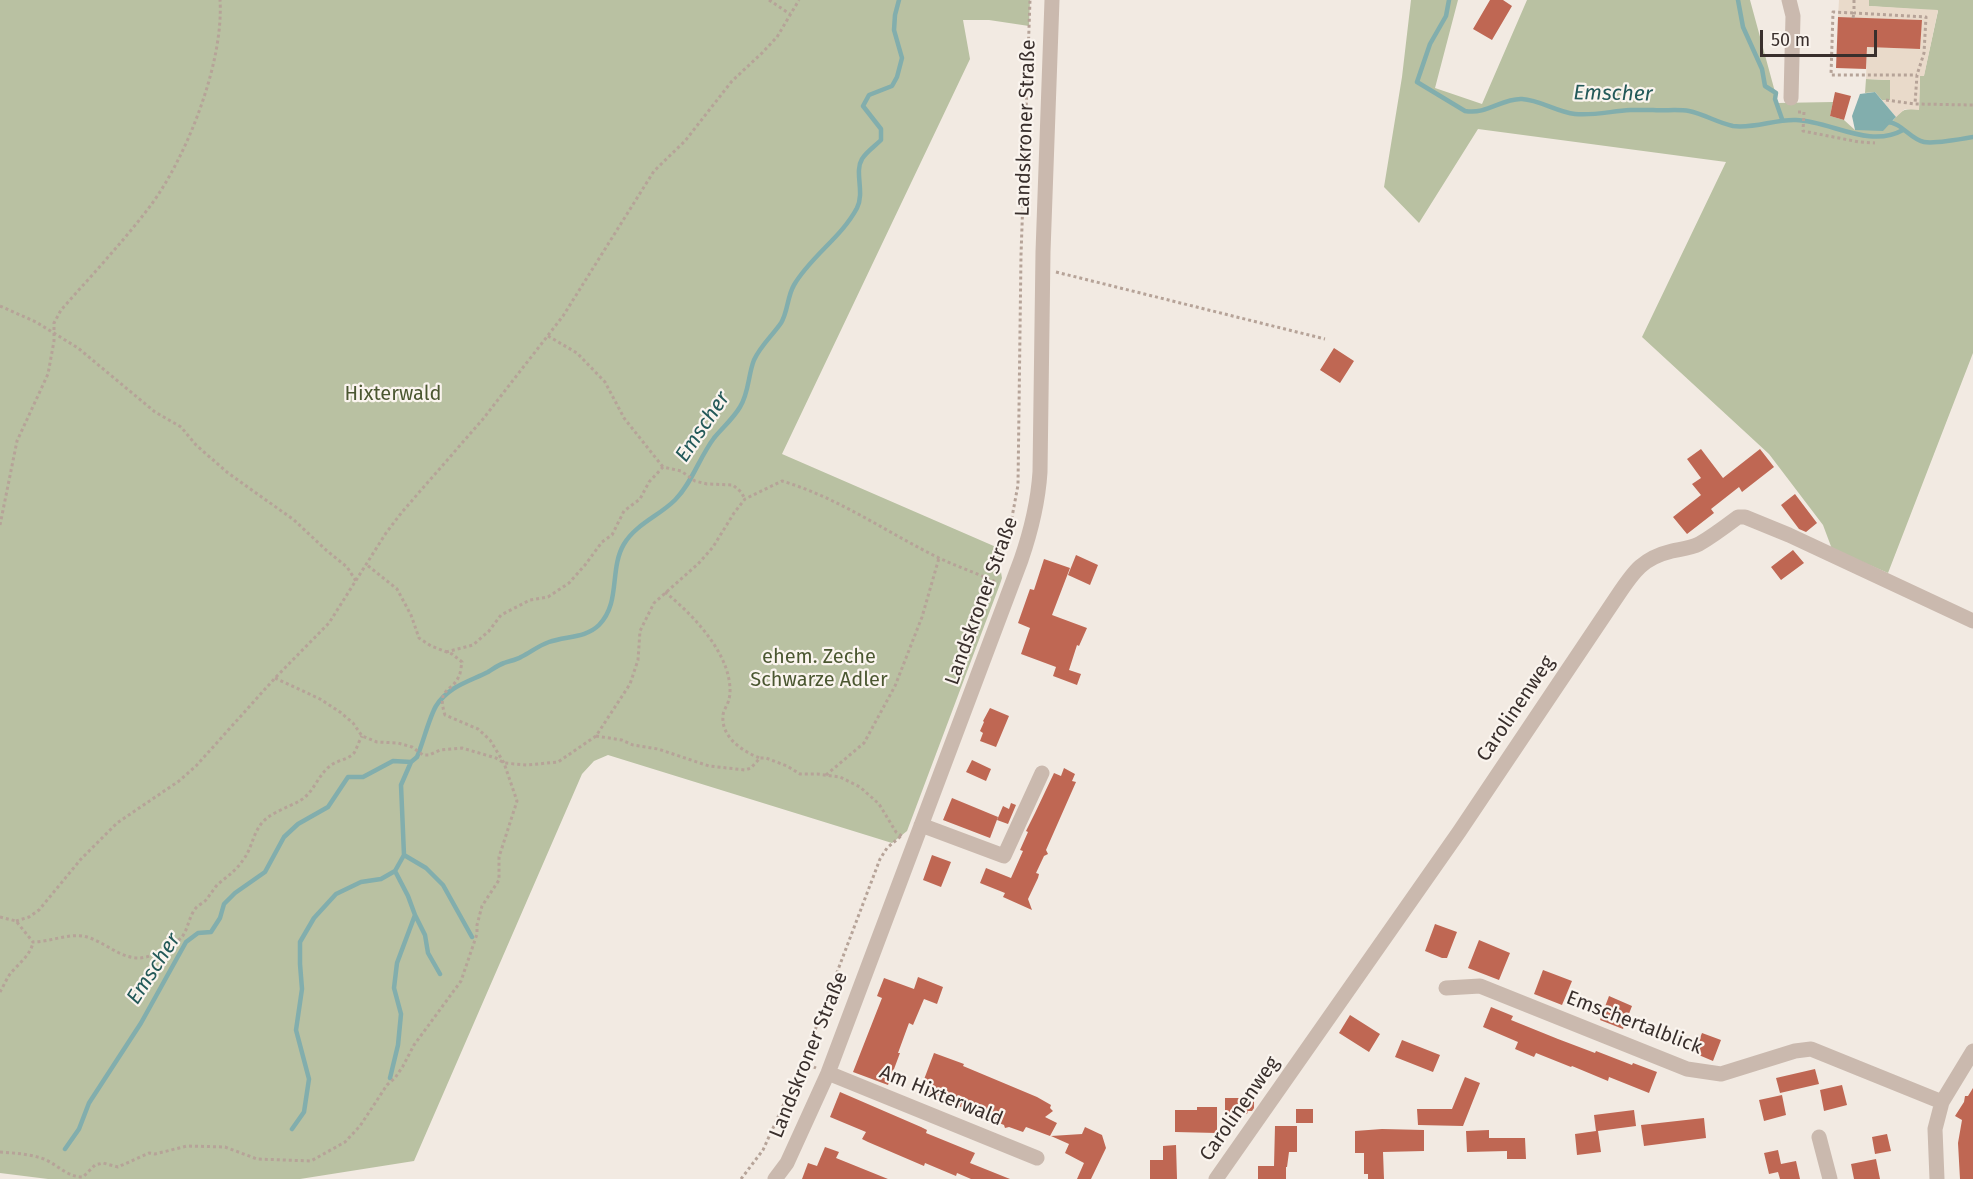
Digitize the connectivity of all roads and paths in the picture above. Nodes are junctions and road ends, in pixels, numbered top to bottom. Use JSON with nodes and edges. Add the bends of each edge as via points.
{"nodes":[{"id":1,"x":220,"y":0,"type":"edge"},
{"id":2,"x":769,"y":0,"type":"edge"},
{"id":3,"x":799,"y":0,"type":"edge"},
{"id":4,"x":1030,"y":0,"type":"edge"},
{"id":5,"x":1052,"y":0,"type":"edge"},
{"id":6,"x":1789,"y":0,"type":"edge"},
{"id":7,"x":1854,"y":0,"type":"edge"},
{"id":8,"x":790,"y":14,"type":"junction"},
{"id":9,"x":1853,"y":15,"type":"junction"},
{"id":10,"x":1917,"y":75,"type":"junction"},
{"id":11,"x":1791,"y":98,"type":"dead end"},
{"id":12,"x":1886,"y":100,"type":"dead end"},
{"id":13,"x":1915,"y":104,"type":"junction"},
{"id":14,"x":1973,"y":105,"type":"edge"},
{"id":15,"x":1804,"y":112,"type":"dead end"},
{"id":16,"x":1875,"y":143,"type":"dead end"},
{"id":17,"x":1043,"y":269,"type":"junction"},
{"id":18,"x":0,"y":306,"type":"edge"},
{"id":19,"x":54,"y":333,"type":"junction"},
{"id":20,"x":548,"y":336,"type":"junction"},
{"id":21,"x":1325,"y":339,"type":"dead end"},
{"id":22,"x":663,"y":466,"type":"junction"},
{"id":23,"x":745,"y":499,"type":"junction"},
{"id":24,"x":0,"y":525,"type":"edge"},
{"id":25,"x":939,"y":558,"type":"junction"},
{"id":26,"x":367,"y":565,"type":"junction"},
{"id":27,"x":356,"y":582,"type":"junction"},
{"id":28,"x":665,"y":592,"type":"junction"},
{"id":29,"x":1973,"y":621,"type":"edge"},
{"id":30,"x":444,"y":652,"type":"junction"},
{"id":31,"x":275,"y":678,"type":"junction"},
{"id":32,"x":362,"y":736,"type":"junction"},
{"id":33,"x":596,"y":736,"type":"junction"},
{"id":34,"x":760,"y":758,"type":"junction"},
{"id":35,"x":504,"y":763,"type":"junction"},
{"id":36,"x":1042,"y":773,"type":"dead end"},
{"id":37,"x":825,"y":775,"type":"junction"},
{"id":38,"x":911,"y":834,"type":"junction"},
{"id":39,"x":0,"y":917,"type":"edge"},
{"id":40,"x":16,"y":921,"type":"junction"},
{"id":41,"x":33,"y":942,"type":"junction"},
{"id":42,"x":1446,"y":988,"type":"dead end"},
{"id":43,"x":0,"y":992,"type":"edge"},
{"id":44,"x":1973,"y":1051,"type":"edge"},
{"id":45,"x":828,"y":1073,"type":"junction"},
{"id":46,"x":1942,"y":1102,"type":"junction"},
{"id":47,"x":1819,"y":1137,"type":"dead end"},
{"id":48,"x":0,"y":1152,"type":"edge"},
{"id":49,"x":1037,"y":1158,"type":"dead end"},
{"id":50,"x":741,"y":1179,"type":"edge"},
{"id":51,"x":775,"y":1179,"type":"edge"},
{"id":52,"x":1216,"y":1179,"type":"edge"},
{"id":53,"x":1830,"y":1179,"type":"edge"},
{"id":54,"x":1937,"y":1179,"type":"edge"}],
"edges":[{"from":1,"to":19,"type":"path","via":[[218,40],[208,84],[184,147],[150,206],[61,310]]},
{"from":2,"to":8,"type":"path"},
{"from":3,"to":8,"type":"path"},
{"from":4,"to":25,"type":"path","via":[[1018,485],[1011,528],[999,561],[1000,584]]},
{"from":5,"to":17,"type":"street","name":"Landskroner Straße"},
{"from":6,"to":11,"type":"street","via":[[1793,16]]},
{"from":7,"to":9,"type":"path"},
{"from":8,"to":20,"type":"path","via":[[777,37],[732,81],[685,141],[654,171]]},
{"from":9,"to":10,"type":"path","via":[[1926,17],[1924,53]]},
{"from":9,"to":10,"type":"path","via":[[1833,12],[1831,75]]},
{"from":10,"to":13,"type":"path"},
{"from":12,"to":13,"type":"path"},
{"from":13,"to":14,"type":"path"},
{"from":15,"to":16,"type":"path","via":[[1803,131]]},
{"from":17,"to":21,"type":"path"},
{"from":17,"to":38,"type":"street","name":"Landskroner Straße","via":[[1039,497],[1021,560]]},
{"from":18,"to":19,"type":"path"},
{"from":19,"to":24,"type":"path","via":[[48,374],[17,441]]},
{"from":19,"to":27,"type":"path","via":[[155,412],[181,427],[228,473],[294,520],[346,567]]},
{"from":20,"to":22,"type":"path","via":[[577,353],[595,370],[624,418]]},
{"from":20,"to":26,"type":"path","via":[[402,512]]},
{"from":22,"to":23,"type":"path","via":[[681,471],[695,481],[733,485]]},
{"from":22,"to":30,"type":"path","via":[[640,499],[624,511],[612,535],[569,583],[548,597],[530,600],[501,615],[473,645]]},
{"from":23,"to":25,"type":"path","via":[[782,481],[799,486],[853,509]]},
{"from":23,"to":28,"type":"path","via":[[713,547]]},
{"from":25,"to":37,"type":"path","via":[[922,617],[895,686],[864,743]]},
{"from":26,"to":27,"type":"path"},
{"from":26,"to":30,"type":"path","via":[[397,589],[419,638]]},
{"from":27,"to":31,"type":"path","via":[[329,622]]},
{"from":28,"to":33,"type":"path","via":[[654,603],[640,631],[638,660],[630,684]]},
{"from":28,"to":34,"type":"path","via":[[696,622],[723,662],[728,675],[729,699],[723,717],[728,735],[745,752]]},
{"from":29,"to":52,"type":"street","name":"Carolinenweg","via":[[1745,517],[1738,517],[1698,545],[1653,557],[1642,564]]},
{"from":30,"to":35,"type":"path","via":[[462,662],[459,678],[444,692],[442,706],[446,715],[478,729]]},
{"from":31,"to":32,"type":"path","via":[[321,699],[353,723]]},
{"from":31,"to":40,"type":"path","via":[[196,766],[117,823],[39,910]]},
{"from":32,"to":35,"type":"path","via":[[412,747],[423,755],[462,748]]},
{"from":32,"to":41,"type":"path","via":[[354,753],[330,766],[310,793],[263,822],[245,858],[195,909],[176,943],[139,958],[83,936]]},
{"from":33,"to":34,"type":"path","via":[[709,766],[745,770]]},
{"from":33,"to":35,"type":"path","via":[[558,762]]},
{"from":34,"to":37,"type":"path","via":[[800,774]]},
{"from":35,"to":48,"type":"path","via":[[517,801],[499,857],[499,880],[482,906],[461,981],[395,1078],[345,1142],[311,1161],[257,1159],[225,1148],[187,1146],[149,1153],[118,1167],[95,1165],[83,1177],[69,1175],[43,1159]]},
{"from":36,"to":38,"type":"street","via":[[1004,856]]},
{"from":37,"to":38,"type":"path","via":[[860,787],[879,804],[896,832]]},
{"from":38,"to":45,"type":"street","name":"Landskroner Straße"},
{"from":38,"to":50,"type":"path","via":[[887,848],[880,859],[803,1062],[763,1150]]},
{"from":39,"to":40,"type":"path"},
{"from":40,"to":41,"type":"path"},
{"from":41,"to":43,"type":"path"},
{"from":42,"to":46,"type":"street","name":"Emschertalblick","via":[[1480,986],[1687,1069],[1721,1074],[1811,1049]]},
{"from":44,"to":46,"type":"street"},
{"from":45,"to":49,"type":"street","name":"Am Hixterwald"},
{"from":45,"to":51,"type":"street","name":"Landskroner Straße","via":[[787,1163]]},
{"from":46,"to":54,"type":"street","via":[[1935,1129]]},
{"from":47,"to":53,"type":"street"}]}
